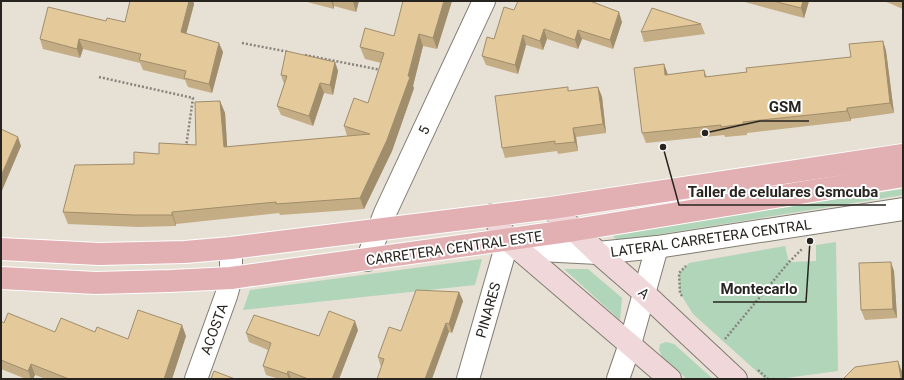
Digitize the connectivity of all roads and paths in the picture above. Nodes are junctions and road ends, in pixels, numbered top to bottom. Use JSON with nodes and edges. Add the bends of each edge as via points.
{"nodes":[{"id":1,"x":484,"y":1,"type":"edge"},
{"id":2,"x":242,"y":43,"type":"dead end"},
{"id":3,"x":297,"y":54,"type":"edge"},
{"id":4,"x":305,"y":55,"type":"edge"},
{"id":5,"x":383,"y":71,"type":"edge"},
{"id":6,"x":100,"y":77,"type":"dead end"},
{"id":7,"x":186,"y":148,"type":"edge"},
{"id":8,"x":903,"y":155,"type":"edge"},
{"id":9,"x":903,"y":176,"type":"edge"},
{"id":10,"x":551,"y":208,"type":"junction"},
{"id":11,"x":903,"y":209,"type":"edge"},
{"id":12,"x":492,"y":215,"type":"junction"},
{"id":13,"x":379,"y":230,"type":"junction"},
{"id":14,"x":574,"y":230,"type":"junction"},
{"id":15,"x":513,"y":244,"type":"junction"},
{"id":16,"x":805,"y":246,"type":"dead end"},
{"id":17,"x":657,"y":247,"type":"junction"},
{"id":18,"x":231,"y":248,"type":"junction"},
{"id":19,"x":1,"y":249,"type":"edge"},
{"id":20,"x":598,"y":253,"type":"junction"},
{"id":21,"x":367,"y":260,"type":"junction"},
{"id":22,"x":689,"y":263,"type":"dead end"},
{"id":23,"x":1,"y":278,"type":"edge"},
{"id":24,"x":231,"y":278,"type":"junction"},
{"id":25,"x":644,"y":293,"type":"junction"},
{"id":26,"x":684,"y":298,"type":"dead end"},
{"id":27,"x":719,"y":336,"type":"dead end"},
{"id":28,"x":630,"y":344,"type":"junction"},
{"id":29,"x":757,"y":369,"type":"dead end"},
{"id":30,"x":196,"y":379,"type":"edge"},
{"id":31,"x":468,"y":379,"type":"edge"},
{"id":32,"x":618,"y":379,"type":"edge"},
{"id":33,"x":670,"y":379,"type":"edge"},
{"id":34,"x":736,"y":379,"type":"edge"},
{"id":35,"x":768,"y":379,"type":"edge"}],
"edges":[{"from":1,"to":13,"type":"street","name":"5","via":[[385,212]]},
{"from":2,"to":3,"type":"path"},
{"from":4,"to":5,"type":"path"},
{"from":6,"to":7,"type":"path","via":[[193,98]]},
{"from":8,"to":10,"type":"main road","name":"CARRETERA CENTRAL ESTE"},
{"from":9,"to":14,"type":"main road","name":"CARRETERA CENTRAL ESTE"},
{"from":10,"to":12,"type":"main road","name":"CARRETERA CENTRAL ESTE"},
{"from":10,"to":14,"type":"street","name":"A"},
{"from":11,"to":17,"type":"street","name":"LATERAL CARRETERA CENTRAL"},
{"from":12,"to":13,"type":"main road","name":"CARRETERA CENTRAL ESTE"},
{"from":12,"to":15,"type":"street"},
{"from":13,"to":18,"type":"main road","name":"CARRETERA CENTRAL ESTE"},
{"from":13,"to":21,"type":"street","name":"5"},
{"from":14,"to":15,"type":"main road","name":"CARRETERA CENTRAL ESTE"},
{"from":14,"to":20,"type":"street","name":"A"},
{"from":15,"to":20,"type":"street","name":"LATERAL CARRETERA CENTRAL"},
{"from":15,"to":21,"type":"main road","name":"CARRETERA CENTRAL ESTE"},
{"from":15,"to":28,"type":"street"},
{"from":15,"to":31,"type":"street","name":"PINARES"},
{"from":16,"to":27,"type":"path","via":[[724,341]]},
{"from":17,"to":20,"type":"street","name":"LATERAL CARRETERA CENTRAL"},
{"from":17,"to":25,"type":"street"},
{"from":18,"to":19,"type":"main road","name":"CARRETERA CENTRAL ESTE","via":[[99,254]]},
{"from":18,"to":24,"type":"street","name":"ACOSTA"},
{"from":20,"to":25,"type":"street","name":"A"},
{"from":21,"to":24,"type":"main road","name":"CARRETERA CENTRAL ESTE"},
{"from":22,"to":26,"type":"path","via":[[679,273],[680,292]]},
{"from":23,"to":24,"type":"main road","name":"CARRETERA CENTRAL ESTE","via":[[96,283]]},
{"from":24,"to":30,"type":"street","name":"ACOSTA"},
{"from":25,"to":28,"type":"street"},
{"from":25,"to":34,"type":"street","name":"A"},
{"from":28,"to":32,"type":"street"},
{"from":28,"to":33,"type":"street"},
{"from":29,"to":35,"type":"path"}]}
